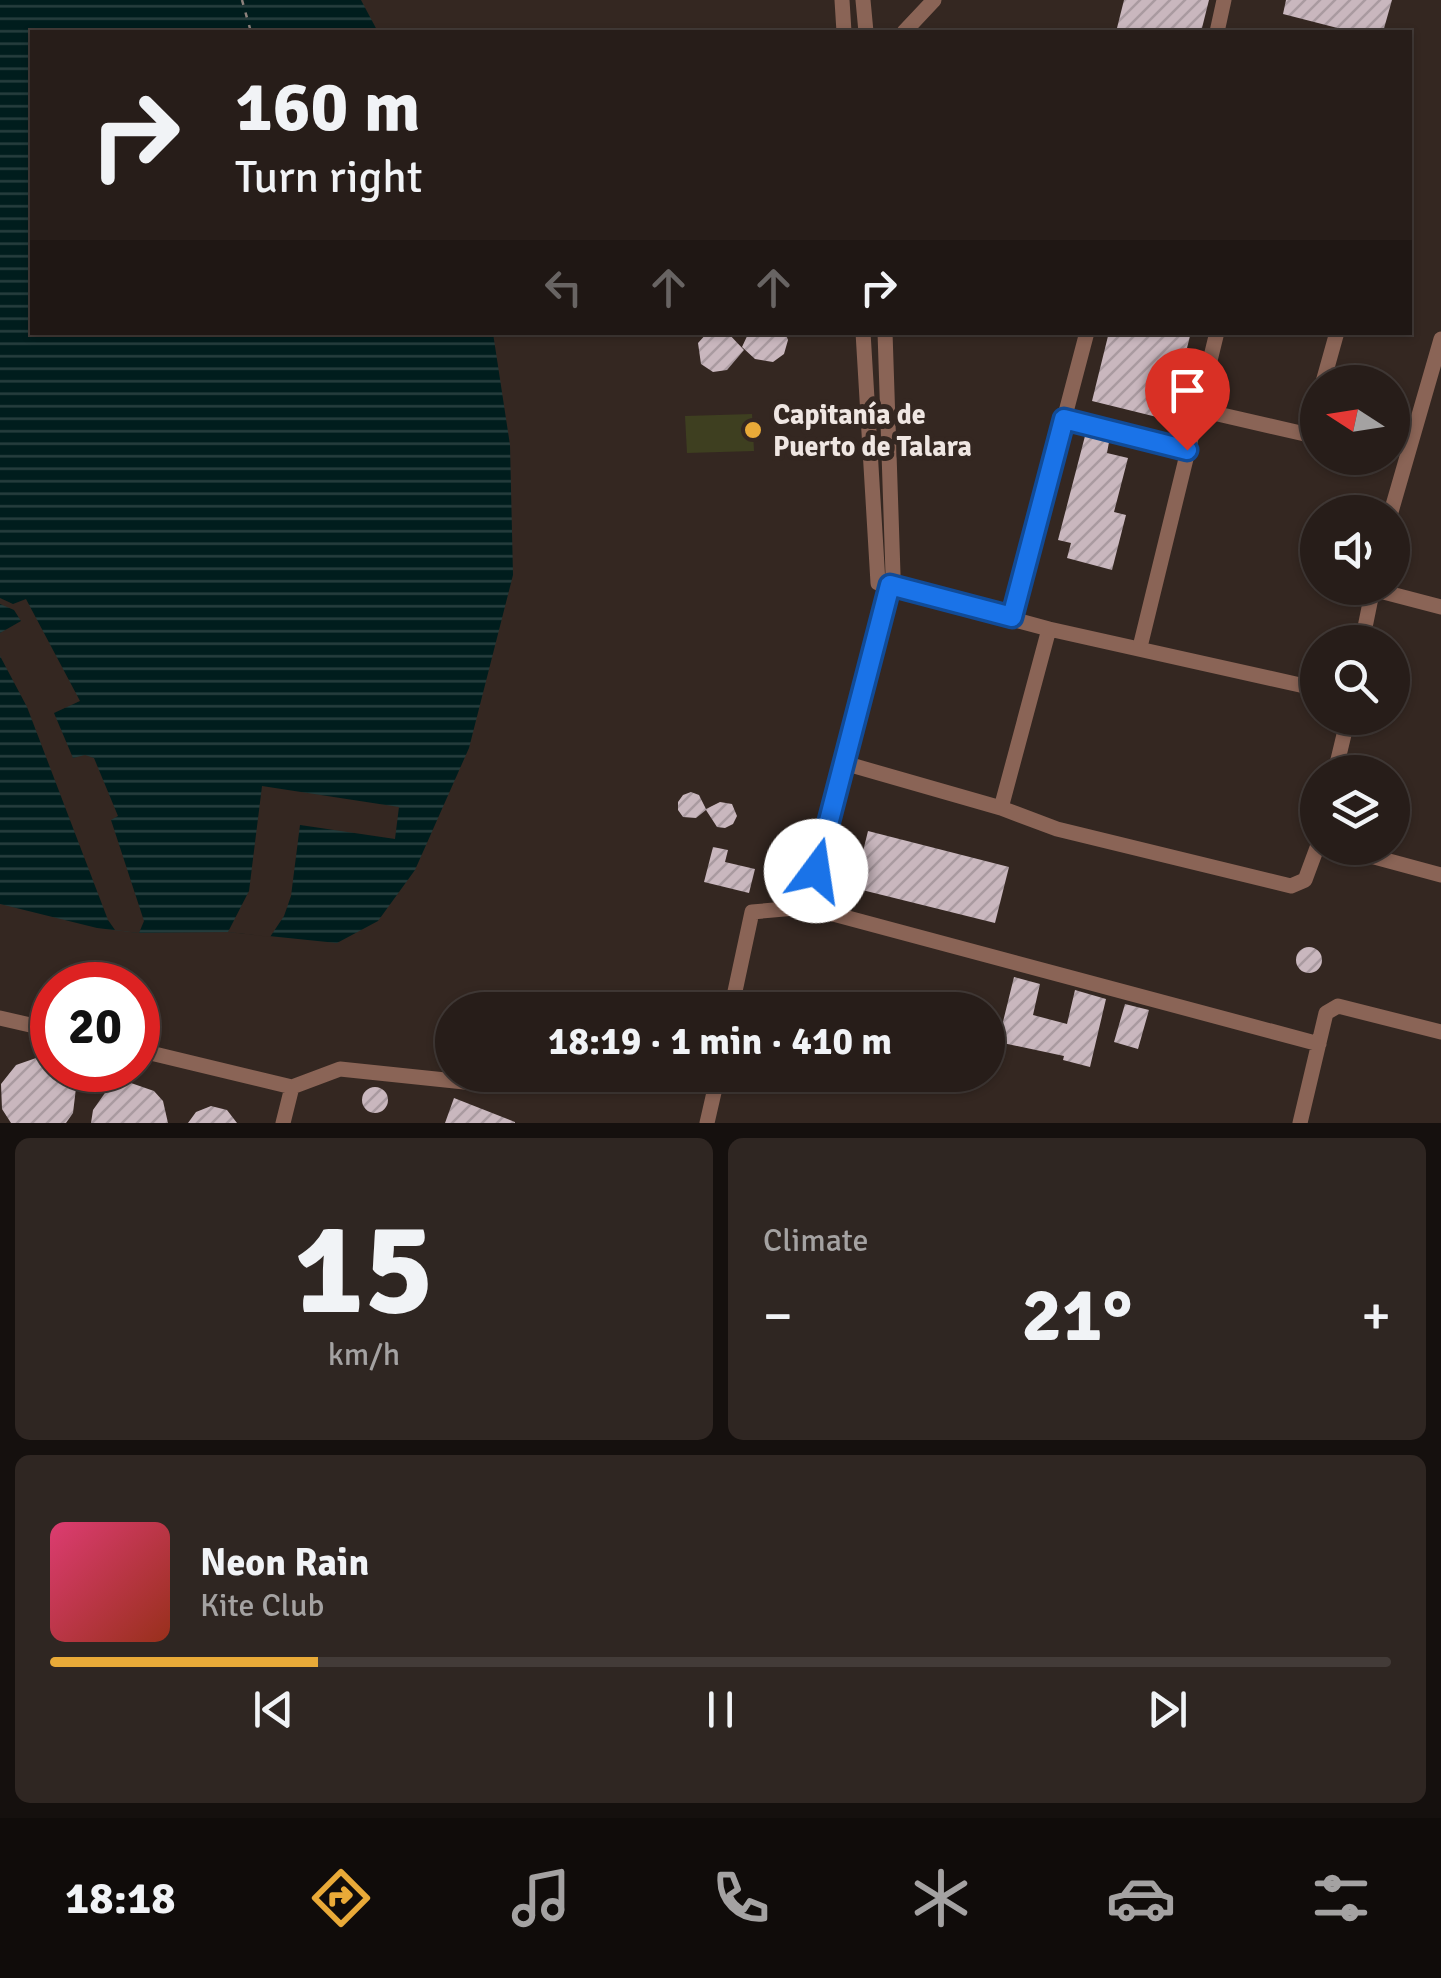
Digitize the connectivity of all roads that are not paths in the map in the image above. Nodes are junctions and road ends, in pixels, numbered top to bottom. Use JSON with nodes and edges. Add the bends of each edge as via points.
{"nodes":[{"id":1,"x":842,"y":0,"type":"edge"},
{"id":2,"x":863,"y":0,"type":"edge"},
{"id":3,"x":934,"y":0,"type":"edge"},
{"id":4,"x":1224,"y":0,"type":"edge"},
{"id":5,"x":844,"y":30,"type":"edge"},
{"id":6,"x":866,"y":30,"type":"edge"},
{"id":7,"x":906,"y":30,"type":"edge"},
{"id":8,"x":1217,"y":30,"type":"edge"},
{"id":9,"x":863,"y":335,"type":"edge"},
{"id":10,"x":885,"y":335,"type":"edge"},
{"id":11,"x":1086,"y":335,"type":"edge"},
{"id":12,"x":1216,"y":335,"type":"edge"},
{"id":13,"x":1336,"y":335,"type":"edge"},
{"id":14,"x":1441,"y":342,"type":"edge"},
{"id":15,"x":1328,"y":365,"type":"edge"},
{"id":16,"x":1196,"y":409,"type":"junction"},
{"id":17,"x":1064,"y":419,"type":"junction"},
{"id":18,"x":1410,"y":426,"type":"edge"},
{"id":19,"x":1300,"y":433,"type":"edge"},
{"id":20,"x":1187,"y":450,"type":"junction"},
{"id":21,"x":884,"y":584,"type":"junction"},
{"id":22,"x":1410,"y":598,"type":"edge"},
{"id":23,"x":1441,"y":607,"type":"edge"},
{"id":24,"x":1012,"y":617,"type":"junction"},
{"id":25,"x":1049,"y":629,"type":"junction"},
{"id":26,"x":1140,"y":647,"type":"junction"},
{"id":27,"x":1300,"y":686,"type":"edge"},
{"id":28,"x":844,"y":763,"type":"junction"},
{"id":29,"x":1000,"y":808,"type":"junction"},
{"id":30,"x":1311,"y":865,"type":"edge"},
{"id":31,"x":1406,"y":865,"type":"edge"},
{"id":32,"x":1441,"y":874,"type":"edge"},
{"id":33,"x":808,"y":907,"type":"junction"},
{"id":34,"x":735,"y":992,"type":"edge"},
{"id":35,"x":0,"y":1018,"type":"edge"},
{"id":36,"x":30,"y":1025,"type":"edge"},
{"id":37,"x":1441,"y":1032,"type":"edge"},
{"id":38,"x":1319,"y":1044,"type":"junction"},
{"id":39,"x":160,"y":1055,"type":"edge"},
{"id":40,"x":435,"y":1079,"type":"edge"},
{"id":41,"x":292,"y":1087,"type":"junction"},
{"id":42,"x":714,"y":1092,"type":"edge"},
{"id":43,"x":283,"y":1123,"type":"edge"},
{"id":44,"x":708,"y":1123,"type":"edge"},
{"id":45,"x":1300,"y":1123,"type":"edge"}],
"edges":[{"from":1,"to":5,"type":"street"},
{"from":2,"to":6,"type":"street"},
{"from":3,"to":7,"type":"street"},
{"from":4,"to":8,"type":"street"},
{"from":9,"to":21,"type":"street"},
{"from":10,"to":21,"type":"street","via":[[893,574]]},
{"from":11,"to":17,"type":"street"},
{"from":12,"to":16,"type":"street"},
{"from":13,"to":15,"type":"street"},
{"from":14,"to":18,"type":"street"},
{"from":16,"to":19,"type":"street"},
{"from":16,"to":20,"type":"street"},
{"from":17,"to":20,"type":"street"},
{"from":17,"to":24,"type":"street"},
{"from":20,"to":26,"type":"street"},
{"from":21,"to":24,"type":"street"},
{"from":21,"to":28,"type":"street"},
{"from":22,"to":23,"type":"street"},
{"from":24,"to":25,"type":"street"},
{"from":25,"to":26,"type":"street"},
{"from":25,"to":29,"type":"street"},
{"from":26,"to":27,"type":"street"},
{"from":28,"to":29,"type":"street"},
{"from":28,"to":33,"type":"street"},
{"from":29,"to":30,"type":"street","via":[[1057,829],[1291,886],[1305,880]]},
{"from":31,"to":32,"type":"street"},
{"from":33,"to":34,"type":"street","via":[[752,912]]},
{"from":33,"to":38,"type":"street"},
{"from":35,"to":36,"type":"street"},
{"from":37,"to":38,"type":"street","via":[[1338,1006],[1326,1012]]},
{"from":38,"to":45,"type":"street"},
{"from":39,"to":41,"type":"street"},
{"from":40,"to":41,"type":"street","via":[[340,1070]]},
{"from":41,"to":43,"type":"street"},
{"from":42,"to":44,"type":"street"}]}
